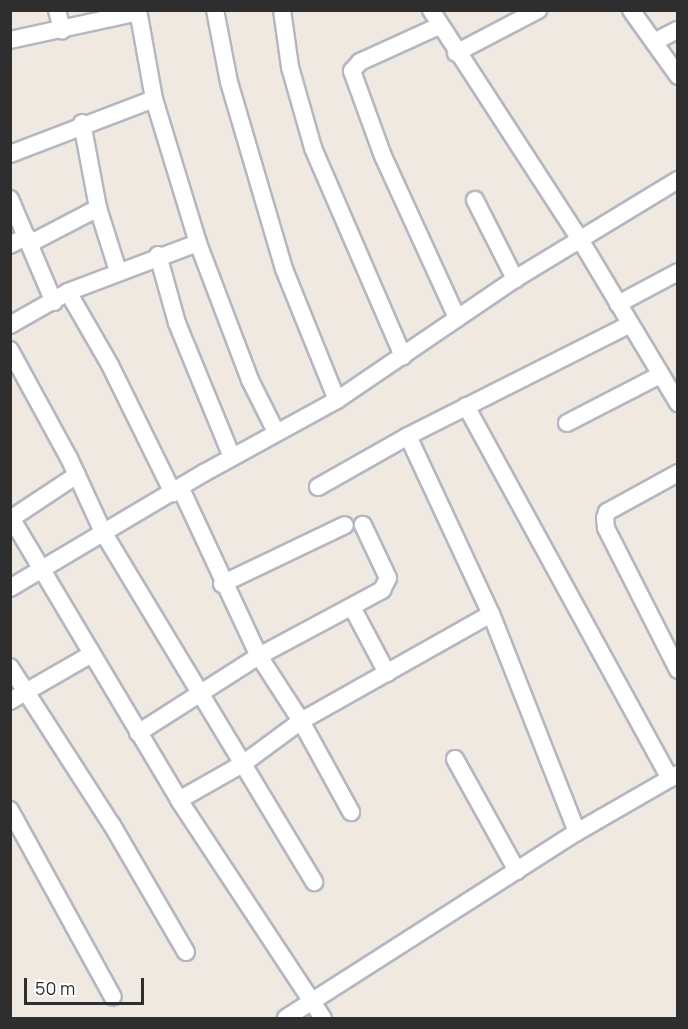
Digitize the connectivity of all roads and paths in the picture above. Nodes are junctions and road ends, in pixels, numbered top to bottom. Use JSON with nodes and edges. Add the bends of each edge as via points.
{"nodes":[{"id":1,"x":57,"y":10,"type":"edge"},
{"id":2,"x":215,"y":10,"type":"edge"},
{"id":3,"x":282,"y":10,"type":"edge"},
{"id":4,"x":430,"y":10,"type":"edge"},
{"id":5,"x":538,"y":10,"type":"edge"},
{"id":6,"x":632,"y":10,"type":"edge"},
{"id":7,"x":138,"y":11,"type":"edge"},
{"id":8,"x":439,"y":26,"type":"junction"},
{"id":9,"x":62,"y":30,"type":"junction"},
{"id":10,"x":678,"y":30,"type":"edge"},
{"id":11,"x":10,"y":40,"type":"edge"},
{"id":12,"x":654,"y":42,"type":"junction"},
{"id":13,"x":456,"y":53,"type":"junction"},
{"id":14,"x":678,"y":76,"type":"edge"},
{"id":15,"x":154,"y":99,"type":"junction"},
{"id":16,"x":82,"y":123,"type":"junction"},
{"id":17,"x":10,"y":154,"type":"edge"},
{"id":18,"x":678,"y":180,"type":"edge"},
{"id":19,"x":10,"y":199,"type":"edge"},
{"id":20,"x":475,"y":200,"type":"dead end"},
{"id":21,"x":98,"y":207,"type":"junction"},
{"id":22,"x":29,"y":240,"type":"junction"},
{"id":23,"x":581,"y":241,"type":"junction"},
{"id":24,"x":198,"y":243,"type":"junction"},
{"id":25,"x":10,"y":245,"type":"edge"},
{"id":26,"x":158,"y":255,"type":"junction"},
{"id":27,"x":118,"y":271,"type":"junction"},
{"id":28,"x":678,"y":272,"type":"edge"},
{"id":29,"x":515,"y":279,"type":"junction"},
{"id":30,"x":68,"y":292,"type":"junction"},
{"id":31,"x":54,"y":302,"type":"junction"},
{"id":32,"x":618,"y":304,"type":"junction"},
{"id":33,"x":458,"y":318,"type":"junction"},
{"id":34,"x":10,"y":325,"type":"edge"},
{"id":35,"x":629,"y":325,"type":"junction"},
{"id":36,"x":10,"y":350,"type":"edge"},
{"id":37,"x":403,"y":356,"type":"junction"},
{"id":38,"x":660,"y":375,"type":"junction"},
{"id":39,"x":337,"y":400,"type":"junction"},
{"id":40,"x":678,"y":403,"type":"edge"},
{"id":41,"x":466,"y":406,"type":"junction"},
{"id":42,"x":567,"y":423,"type":"dead end"},
{"id":43,"x":276,"y":432,"type":"junction"},
{"id":44,"x":408,"y":436,"type":"junction"},
{"id":45,"x":232,"y":457,"type":"junction"},
{"id":46,"x":678,"y":473,"type":"edge"},
{"id":47,"x":77,"y":475,"type":"junction"},
{"id":48,"x":318,"y":487,"type":"dead end"},
{"id":49,"x":177,"y":491,"type":"junction"},
{"id":50,"x":11,"y":517,"type":"edge"},
{"id":51,"x":345,"y":525,"type":"dead end"},
{"id":52,"x":363,"y":525,"type":"dead end"},
{"id":53,"x":103,"y":532,"type":"junction"},
{"id":54,"x":40,"y":569,"type":"junction"},
{"id":55,"x":222,"y":584,"type":"junction"},
{"id":56,"x":10,"y":588,"type":"edge"},
{"id":57,"x":352,"y":607,"type":"junction"},
{"id":58,"x":491,"y":614,"type":"junction"},
{"id":59,"x":90,"y":655,"type":"junction"},
{"id":60,"x":259,"y":656,"type":"junction"},
{"id":61,"x":10,"y":667,"type":"edge"},
{"id":62,"x":678,"y":670,"type":"edge"},
{"id":63,"x":387,"y":673,"type":"junction"},
{"id":64,"x":27,"y":692,"type":"junction"},
{"id":65,"x":201,"y":694,"type":"junction"},
{"id":66,"x":10,"y":701,"type":"edge"},
{"id":67,"x":302,"y":721,"type":"junction"},
{"id":68,"x":138,"y":733,"type":"junction"},
{"id":69,"x":455,"y":759,"type":"dead end"},
{"id":70,"x":244,"y":763,"type":"junction"},
{"id":71,"x":674,"y":777,"type":"edge"},
{"id":72,"x":179,"y":800,"type":"junction"},
{"id":73,"x":10,"y":810,"type":"edge"},
{"id":74,"x":351,"y":812,"type":"dead end"},
{"id":75,"x":577,"y":832,"type":"junction"},
{"id":76,"x":517,"y":871,"type":"junction"},
{"id":77,"x":314,"y":882,"type":"dead end"},
{"id":78,"x":186,"y":952,"type":"dead end"},
{"id":79,"x":113,"y":997,"type":"dead end"},
{"id":80,"x":314,"y":1004,"type":"junction"},
{"id":81,"x":286,"y":1018,"type":"edge"},
{"id":82,"x":323,"y":1018,"type":"edge"}],
"edges":[{"from":1,"to":9,"type":"street"},
{"from":2,"to":39,"type":"street","via":[[229,82],[284,269]]},
{"from":3,"to":37,"type":"street","via":[[290,67],[313,148]]},
{"from":4,"to":8,"type":"street"},
{"from":5,"to":13,"type":"street"},
{"from":6,"to":12,"type":"street"},
{"from":7,"to":9,"type":"street"},
{"from":7,"to":15,"type":"street"},
{"from":8,"to":13,"type":"street"},
{"from":8,"to":33,"type":"street","via":[[360,62],[352,71],[383,156]]},
{"from":9,"to":11,"type":"street"},
{"from":10,"to":12,"type":"street"},
{"from":12,"to":14,"type":"street"},
{"from":13,"to":23,"type":"street"},
{"from":15,"to":16,"type":"street"},
{"from":15,"to":24,"type":"street"},
{"from":16,"to":17,"type":"street"},
{"from":16,"to":21,"type":"street"},
{"from":18,"to":23,"type":"street"},
{"from":19,"to":22,"type":"street"},
{"from":20,"to":29,"type":"street"},
{"from":21,"to":22,"type":"street"},
{"from":21,"to":27,"type":"street"},
{"from":22,"to":25,"type":"street"},
{"from":22,"to":31,"type":"street"},
{"from":23,"to":29,"type":"street"},
{"from":23,"to":32,"type":"street"},
{"from":24,"to":26,"type":"street"},
{"from":24,"to":43,"type":"street","via":[[250,380]]},
{"from":26,"to":27,"type":"street"},
{"from":26,"to":45,"type":"street","via":[[177,323]]},
{"from":27,"to":30,"type":"street"},
{"from":28,"to":32,"type":"street"},
{"from":29,"to":33,"type":"street"},
{"from":30,"to":31,"type":"street"},
{"from":30,"to":49,"type":"street"},
{"from":31,"to":34,"type":"street"},
{"from":32,"to":35,"type":"street"},
{"from":33,"to":37,"type":"street"},
{"from":35,"to":38,"type":"street"},
{"from":35,"to":41,"type":"street"},
{"from":36,"to":47,"type":"street"},
{"from":37,"to":39,"type":"street"},
{"from":38,"to":40,"type":"street"},
{"from":38,"to":42,"type":"street"},
{"from":39,"to":43,"type":"street"},
{"from":41,"to":44,"type":"street"},
{"from":41,"to":71,"type":"street"},
{"from":43,"to":45,"type":"street"},
{"from":44,"to":48,"type":"street"},
{"from":44,"to":58,"type":"street"},
{"from":45,"to":49,"type":"street"},
{"from":46,"to":62,"type":"street","via":[[607,512],[605,518],[606,528]]},
{"from":47,"to":50,"type":"street"},
{"from":47,"to":53,"type":"street"},
{"from":49,"to":53,"type":"street"},
{"from":49,"to":55,"type":"street"},
{"from":50,"to":54,"type":"street"},
{"from":51,"to":55,"type":"street"},
{"from":52,"to":57,"type":"street","via":[[388,578],[387,584]]},
{"from":53,"to":54,"type":"street"},
{"from":53,"to":65,"type":"street"},
{"from":54,"to":56,"type":"street"},
{"from":54,"to":59,"type":"street"},
{"from":55,"to":60,"type":"street"},
{"from":57,"to":60,"type":"street"},
{"from":57,"to":63,"type":"street"},
{"from":58,"to":63,"type":"street"},
{"from":58,"to":75,"type":"street"},
{"from":59,"to":64,"type":"street"},
{"from":59,"to":68,"type":"street"},
{"from":60,"to":65,"type":"street"},
{"from":60,"to":67,"type":"street"},
{"from":61,"to":64,"type":"street"},
{"from":63,"to":67,"type":"street"},
{"from":64,"to":66,"type":"street"},
{"from":64,"to":78,"type":"street"},
{"from":65,"to":68,"type":"street"},
{"from":65,"to":70,"type":"street"},
{"from":67,"to":70,"type":"street"},
{"from":67,"to":74,"type":"street"},
{"from":68,"to":72,"type":"street"},
{"from":69,"to":76,"type":"street"},
{"from":70,"to":72,"type":"street"},
{"from":70,"to":77,"type":"street"},
{"from":71,"to":75,"type":"street"},
{"from":72,"to":80,"type":"street"},
{"from":73,"to":79,"type":"street"},
{"from":75,"to":76,"type":"street"},
{"from":76,"to":80,"type":"street"},
{"from":80,"to":81,"type":"street"},
{"from":80,"to":82,"type":"street"}]}
